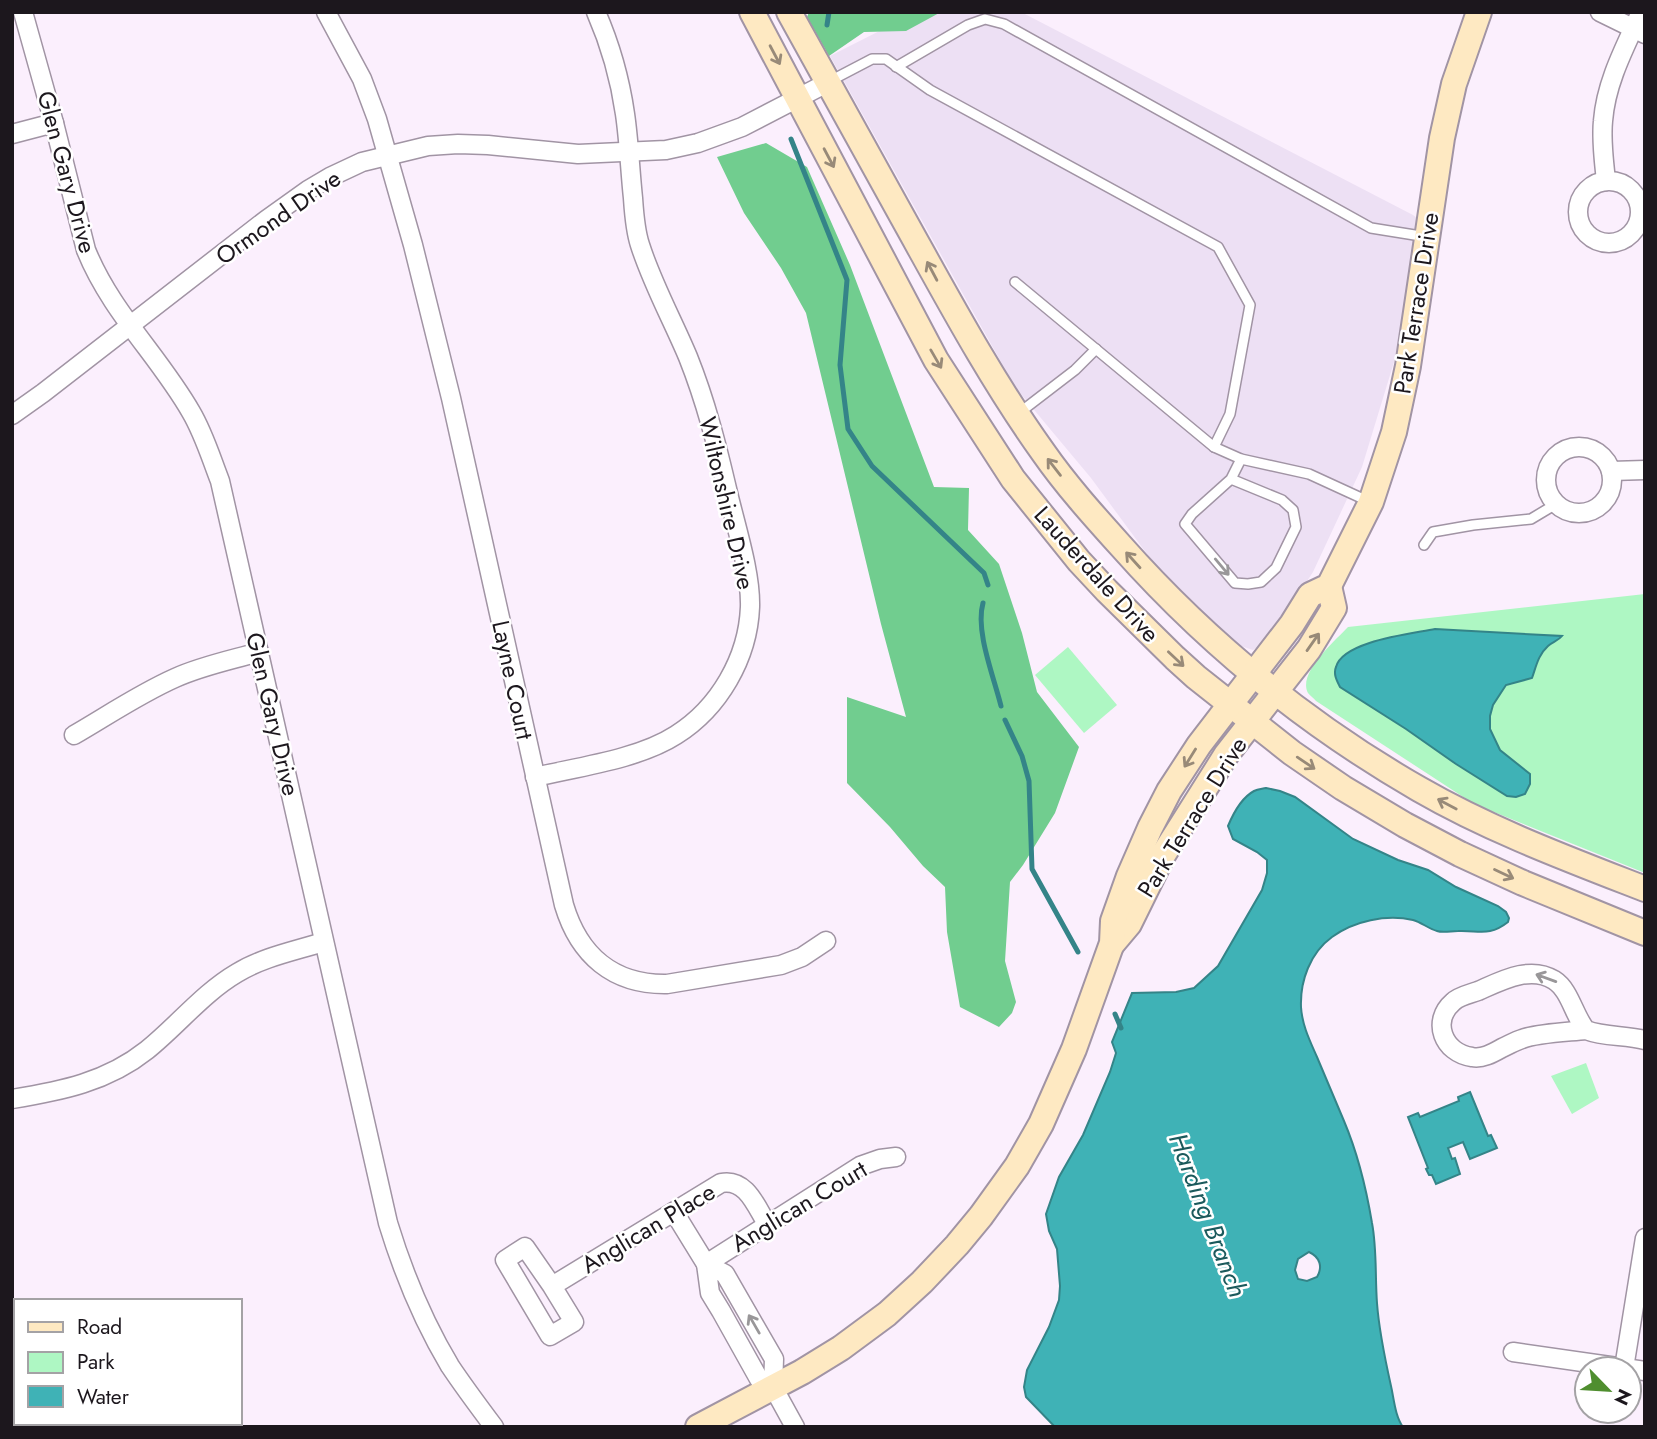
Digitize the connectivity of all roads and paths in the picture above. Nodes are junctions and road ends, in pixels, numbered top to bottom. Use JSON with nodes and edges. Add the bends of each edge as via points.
{"nodes":[{"id":1,"x":23,"y":12,"type":"edge"},
{"id":2,"x":326,"y":12,"type":"edge"},
{"id":3,"x":596,"y":12,"type":"edge"},
{"id":4,"x":752,"y":12,"type":"edge"},
{"id":5,"x":789,"y":12,"type":"edge"},
{"id":6,"x":1479,"y":12,"type":"edge"},
{"id":7,"x":1600,"y":12,"type":"edge"},
{"id":8,"x":1640,"y":25,"type":"edge"},
{"id":9,"x":896,"y":67,"type":"junction"},
{"id":10,"x":827,"y":83,"type":"junction"},
{"id":11,"x":797,"y":98,"type":"junction"},
{"id":12,"x":54,"y":122,"type":"junction"},
{"id":13,"x":12,"y":134,"type":"edge"},
{"id":14,"x":628,"y":153,"type":"junction"},
{"id":15,"x":387,"y":155,"type":"junction"},
{"id":16,"x":1606,"y":181,"type":"dead end"},
{"id":17,"x":1427,"y":237,"type":"junction"},
{"id":18,"x":1014,"y":282,"type":"dead end"},
{"id":19,"x":130,"y":325,"type":"junction"},
{"id":20,"x":1096,"y":349,"type":"junction"},
{"id":21,"x":1017,"y":414,"type":"junction"},
{"id":22,"x":12,"y":415,"type":"edge"},
{"id":23,"x":1214,"y":447,"type":"junction"},
{"id":24,"x":1241,"y":459,"type":"junction"},
{"id":25,"x":1645,"y":470,"type":"edge"},
{"id":26,"x":1611,"y":471,"type":"junction"},
{"id":27,"x":1231,"y":479,"type":"junction"},
{"id":28,"x":1371,"y":502,"type":"junction"},
{"id":29,"x":1556,"y":504,"type":"junction"},
{"id":30,"x":1424,"y":545,"type":"dead end"},
{"id":31,"x":1329,"y":586,"type":"junction"},
{"id":32,"x":259,"y":652,"type":"junction"},
{"id":33,"x":1253,"y":674,"type":"junction"},
{"id":34,"x":1275,"y":692,"type":"junction"},
{"id":35,"x":1230,"y":703,"type":"junction"},
{"id":36,"x":1252,"y":722,"type":"junction"},
{"id":37,"x":74,"y":736,"type":"dead end"},
{"id":38,"x":535,"y":777,"type":"junction"},
{"id":39,"x":1645,"y":889,"type":"edge"},
{"id":40,"x":1645,"y":933,"type":"edge"},
{"id":41,"x":826,"y":941,"type":"dead end"},
{"id":42,"x":323,"y":942,"type":"junction"},
{"id":43,"x":1112,"y":943,"type":"junction"},
{"id":44,"x":1586,"y":1030,"type":"junction"},
{"id":45,"x":1645,"y":1040,"type":"edge"},
{"id":46,"x":12,"y":1099,"type":"edge"},
{"id":47,"x":896,"y":1157,"type":"dead end"},
{"id":48,"x":674,"y":1212,"type":"junction"},
{"id":49,"x":767,"y":1224,"type":"junction"},
{"id":50,"x":1645,"y":1238,"type":"edge"},
{"id":51,"x":706,"y":1264,"type":"junction"},
{"id":52,"x":552,"y":1286,"type":"junction"},
{"id":53,"x":741,"y":1300,"type":"junction"},
{"id":54,"x":721,"y":1311,"type":"junction"},
{"id":55,"x":1513,"y":1352,"type":"dead end"},
{"id":56,"x":1626,"y":1355,"type":"edge"},
{"id":57,"x":1573,"y":1361,"type":"edge"},
{"id":58,"x":773,"y":1387,"type":"junction"},
{"id":59,"x":494,"y":1427,"type":"edge"},
{"id":60,"x":698,"y":1427,"type":"edge"},
{"id":61,"x":795,"y":1427,"type":"edge"}],
"edges":[{"from":1,"to":12,"type":"street","name":"Glen Gary Drive"},
{"from":2,"to":15,"type":"street","name":"Layne Court","via":[[362,79]]},
{"from":3,"to":14,"type":"street","name":"Wiltonshire Drive","via":[[622,96]]},
{"from":4,"to":11,"type":"main road","name":"Lauderdale Drive","one_way":true},
{"from":5,"to":10,"type":"main road","name":"Lauderdale Drive"},
{"from":6,"to":17,"type":"main road","name":"Park Terrace Drive","via":[[1454,84]]},
{"from":7,"to":8,"type":"street"},
{"from":8,"to":16,"type":"street","via":[[1613,73],[1605,102],[1602,144]]},
{"from":9,"to":10,"type":"lane","via":[[872,59]]},
{"from":9,"to":17,"type":"lane","via":[[968,25],[985,19],[1004,24],[1371,228]]},
{"from":9,"to":23,"type":"lane","via":[[930,90],[1219,247],[1250,305],[1230,414]]},
{"from":10,"to":11,"type":"street","name":"Ormond Drive"},
{"from":21,"to":10,"type":"main road","name":"Lauderdale Drive","one_way":true},
{"from":11,"to":14,"type":"street","name":"Ormond Drive","via":[[698,144]]},
{"from":11,"to":35,"type":"main road","name":"Lauderdale Drive","one_way":true,"via":[[936,360],[1013,479],[1107,591],[1175,658]]},
{"from":12,"to":13,"type":"street"},
{"from":12,"to":19,"type":"street","name":"Glen Gary Drive","via":[[86,250],[110,299]]},
{"from":14,"to":15,"type":"street","name":"Ormond Drive","via":[[578,154],[458,144]]},
{"from":14,"to":38,"type":"street","name":"Wiltonshire Drive","via":[[639,242],[710,419],[746,568],[750,607],[735,669],[722,692],[689,727],[658,745],[619,758]]},
{"from":15,"to":19,"type":"street","name":"Ormond Drive","via":[[362,162],[308,190]]},
{"from":15,"to":38,"type":"street","name":"Layne Court","via":[[451,398]]},
{"from":17,"to":28,"type":"main road","name":"Park Terrace Drive","via":[[1405,380]]},
{"from":18,"to":20,"type":"lane"},
{"from":19,"to":22,"type":"street","name":"Ormond Drive"},
{"from":19,"to":32,"type":"street","name":"Glen Gary Drive","via":[[172,382],[204,438],[220,481]]},
{"from":20,"to":21,"type":"lane"},
{"from":20,"to":23,"type":"lane"},
{"from":33,"to":21,"type":"main road","name":"Lauderdale Drive","one_way":true,"via":[[1138,566],[1076,495]]},
{"from":23,"to":24,"type":"lane"},
{"from":24,"to":27,"type":"lane"},
{"from":24,"to":28,"type":"lane","via":[[1309,474]]},
{"from":25,"to":26,"type":"street"},
{"from":26,"to":29,"type":"street","via":[[1609,492],[1596,508],[1575,513]]},
{"from":26,"to":29,"type":"street","via":[[1606,460],[1588,448],[1566,449],[1546,474]]},
{"from":27,"to":27,"type":"lane","one_way":true,"via":[[1185,524],[1235,583],[1261,582],[1276,568],[1296,527],[1293,510],[1282,500]]},
{"from":28,"to":31,"type":"main road","name":"Park Terrace Drive"},
{"from":29,"to":30,"type":"lane","via":[[1531,519],[1433,532]]},
{"from":31,"to":33,"type":"main road","name":"Park Terrace Drive","via":[[1310,595]]},
{"from":34,"to":31,"type":"main road","name":"Park Terrace Drive","one_way":true,"via":[[1334,608]]},
{"from":32,"to":37,"type":"street","via":[[175,678]]},
{"from":32,"to":42,"type":"street","name":"Glen Gary Drive"},
{"from":33,"to":34,"type":"main road","name":"Lauderdale Drive"},
{"from":33,"to":35,"type":"main road","name":"Park Terrace Drive"},
{"from":34,"to":36,"type":"main road","name":"Park Terrace Drive"},
{"from":39,"to":34,"type":"main road","name":"Lauderdale Drive","one_way":true,"via":[[1458,810],[1382,767]]},
{"from":35,"to":36,"type":"main road","name":"Lauderdale Drive"},
{"from":35,"to":43,"type":"main road","name":"Park Terrace Drive","one_way":true,"via":[[1150,828],[1113,921]]},
{"from":36,"to":40,"type":"main road","name":"Lauderdale Drive","one_way":true,"via":[[1343,788],[1405,825],[1523,883]]},
{"from":36,"to":43,"type":"main road","name":"Park Terrace Drive","via":[[1190,811],[1129,924]]},
{"from":38,"to":41,"type":"street","name":"Layne Court","via":[[569,921],[585,949],[607,969],[640,983],[667,984],[781,965]]},
{"from":42,"to":46,"type":"street","via":[[236,973],[146,1051],[103,1077],[61,1091]]},
{"from":42,"to":59,"type":"street","name":"Glen Gary Drive","via":[[396,1251],[450,1365]]},
{"from":43,"to":58,"type":"main road","name":"Park Terrace Drive","via":[[1050,1105],[1017,1166],[981,1216],[887,1314],[841,1348]]},
{"from":44,"to":44,"type":"street","one_way":true,"via":[[1557,982],[1532,973],[1454,1000],[1442,1023],[1448,1046],[1472,1057],[1485,1057],[1524,1038]]},
{"from":44,"to":45,"type":"street"},
{"from":47,"to":49,"type":"street","name":"Anglican Court","via":[[860,1166]]},
{"from":48,"to":49,"type":"street","name":"Anglican Place","via":[[730,1181],[746,1191]]},
{"from":48,"to":51,"type":"street"},
{"from":48,"to":52,"type":"street","name":"Anglican Place"},
{"from":49,"to":51,"type":"street","name":"Anglican Court"},
{"from":50,"to":56,"type":"street"},
{"from":51,"to":53,"type":"street","via":[[725,1273]]},
{"from":51,"to":54,"type":"street","via":[[710,1293]]},
{"from":52,"to":52,"type":"street","name":"Anglican Place","via":[[574,1322],[550,1336],[505,1260],[525,1247]]},
{"from":53,"to":54,"type":"street"},
{"from":58,"to":53,"type":"street","one_way":true,"via":[[775,1359]]},
{"from":54,"to":58,"type":"street","via":[[760,1379]]},
{"from":55,"to":57,"type":"street"},
{"from":58,"to":60,"type":"main road","name":"Park Terrace Drive"},
{"from":58,"to":61,"type":"street"}]}
